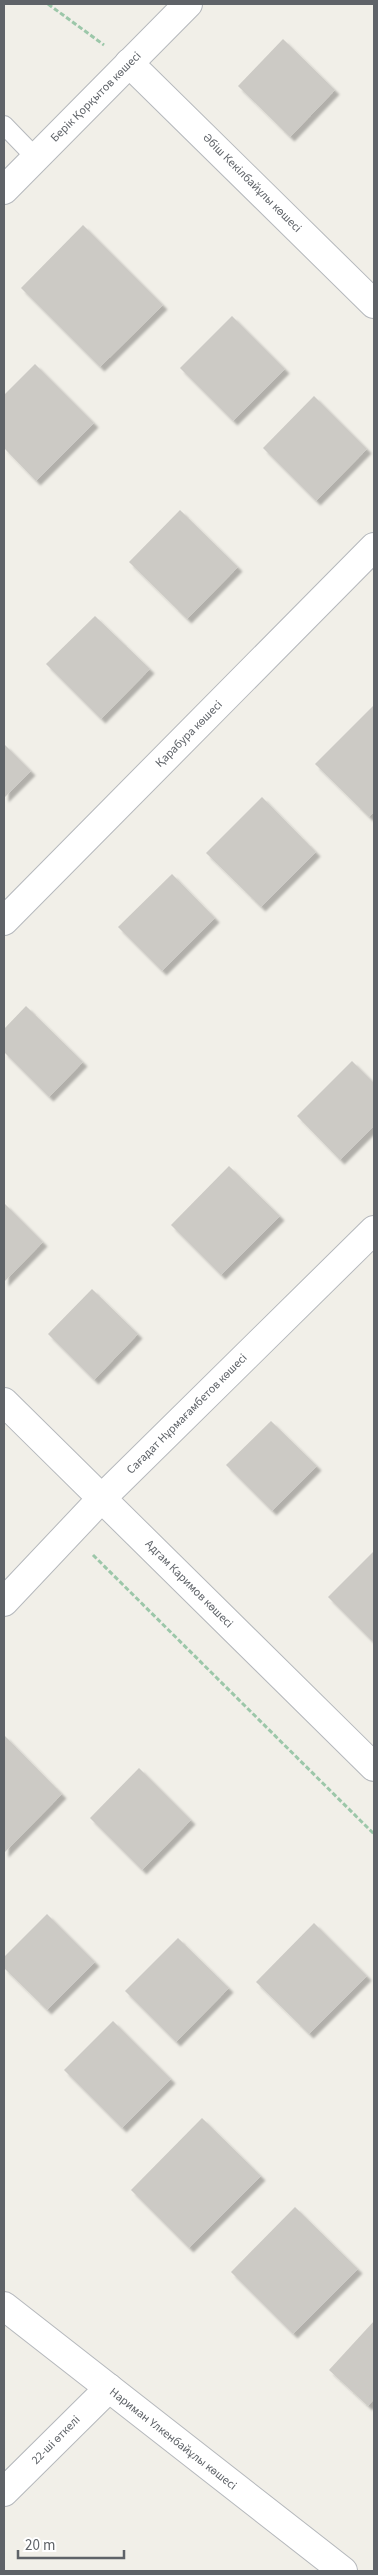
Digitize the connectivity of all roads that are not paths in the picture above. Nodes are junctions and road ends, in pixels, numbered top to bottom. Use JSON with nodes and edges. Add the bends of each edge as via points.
{"nodes":[{"id":1,"x":188,"y":4,"type":"edge"},
{"id":2,"x":130,"y":63,"type":"junction"},
{"id":3,"x":4,"y":125,"type":"edge"},
{"id":4,"x":36,"y":158,"type":"junction"},
{"id":5,"x":4,"y":190,"type":"edge"},
{"id":6,"x":374,"y":304,"type":"edge"},
{"id":7,"x":374,"y":547,"type":"edge"},
{"id":8,"x":4,"y":920,"type":"edge"},
{"id":9,"x":374,"y":1230,"type":"edge"},
{"id":10,"x":4,"y":1402,"type":"edge"},
{"id":11,"x":102,"y":1498,"type":"junction"},
{"id":12,"x":4,"y":1602,"type":"edge"},
{"id":13,"x":374,"y":1766,"type":"edge"},
{"id":14,"x":4,"y":2306,"type":"edge"},
{"id":15,"x":108,"y":2388,"type":"junction"},
{"id":16,"x":4,"y":2492,"type":"edge"},
{"id":17,"x":343,"y":2571,"type":"edge"}],
"edges":[{"from":1,"to":2,"type":"street","name":"Берік Қорқытов көшесі"},
{"from":2,"to":4,"type":"street","name":"Берік Қорқытов көшесі"},
{"from":2,"to":6,"type":"street","name":"Әбіш Кекілбайұлы көшесі"},
{"from":3,"to":4,"type":"lane"},
{"from":4,"to":5,"type":"street","name":"Берік Қорқытов көшесі"},
{"from":7,"to":8,"type":"street","name":"Қарабура көшесі"},
{"from":9,"to":11,"type":"street","name":"Сағадат Нұрмағамбетов көшесі"},
{"from":10,"to":11,"type":"street","name":"Адгам Каримов көшесі"},
{"from":11,"to":12,"type":"street","name":"Сағадат Нұрмағамбетов көшесі"},
{"from":11,"to":13,"type":"street","name":"Адгам Каримов көшесі"},
{"from":14,"to":15,"type":"street","name":"Нариман Үлкенбайұлы көшесі"},
{"from":15,"to":16,"type":"street","name":"22-ші өткелі"},
{"from":15,"to":17,"type":"street","name":"Нариман Үлкенбайұлы көшесі"}]}
